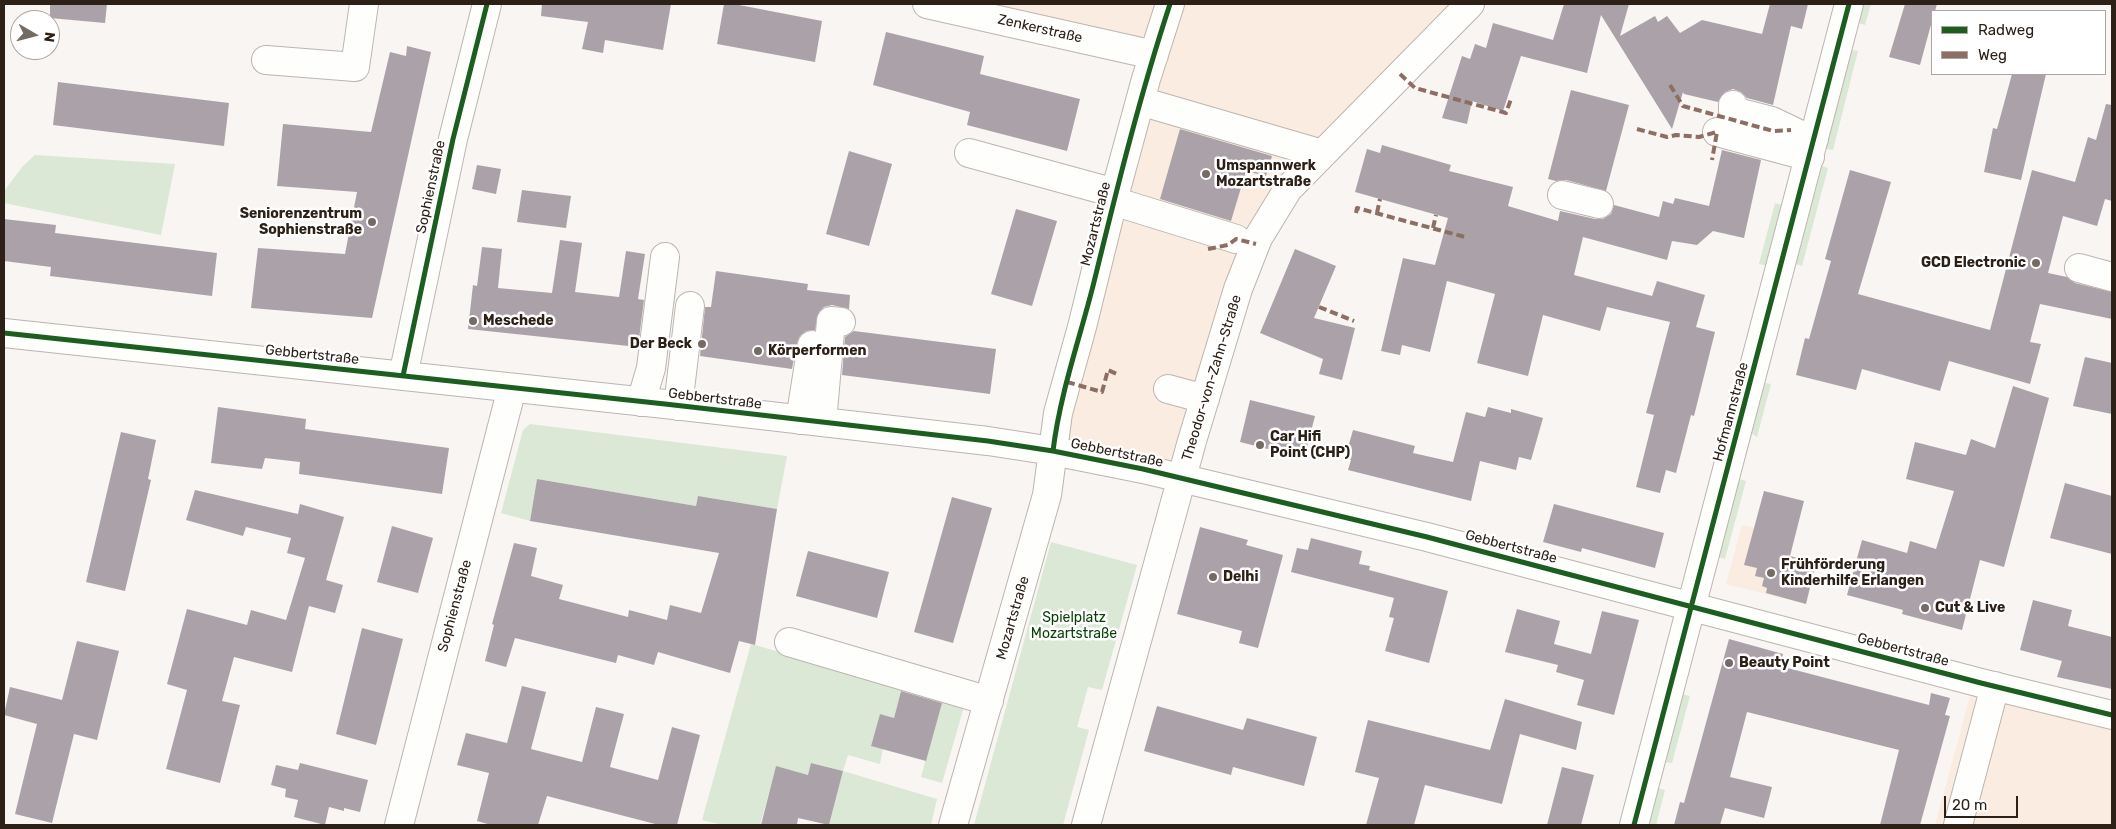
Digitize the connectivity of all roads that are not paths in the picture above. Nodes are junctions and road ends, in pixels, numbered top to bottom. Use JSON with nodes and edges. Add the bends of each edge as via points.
{"nodes":[{"id":1,"x":364,"y":4,"type":"edge"},
{"id":2,"x":487,"y":4,"type":"edge"},
{"id":3,"x":927,"y":4,"type":"edge"},
{"id":4,"x":1170,"y":4,"type":"edge"},
{"id":5,"x":1470,"y":4,"type":"edge"},
{"id":6,"x":1849,"y":4,"type":"edge"},
{"id":7,"x":1154,"y":55,"type":"junction"},
{"id":8,"x":266,"y":60,"type":"dead end"},
{"id":9,"x":1140,"y":101,"type":"junction"},
{"id":10,"x":1733,"y":105,"type":"dead end"},
{"id":11,"x":1717,"y":132,"type":"dead end"},
{"id":12,"x":1812,"y":148,"type":"junction"},
{"id":13,"x":969,"y":153,"type":"dead end"},
{"id":14,"x":1322,"y":154,"type":"junction"},
{"id":15,"x":1562,"y":195,"type":"dead end"},
{"id":16,"x":1114,"y":197,"type":"junction"},
{"id":17,"x":1599,"y":204,"type":"dead end"},
{"id":18,"x":1236,"y":238,"type":"dead end"},
{"id":19,"x":665,"y":257,"type":"dead end"},
{"id":20,"x":2078,"y":268,"type":"dead end"},
{"id":21,"x":2111,"y":272,"type":"edge"},
{"id":22,"x":690,"y":306,"type":"dead end"},
{"id":23,"x":842,"y":322,"type":"dead end"},
{"id":24,"x":4,"y":333,"type":"edge"},
{"id":25,"x":813,"y":335,"type":"dead end"},
{"id":26,"x":403,"y":376,"type":"junction"},
{"id":27,"x":512,"y":388,"type":"junction"},
{"id":28,"x":1168,"y":388,"type":"dead end"},
{"id":29,"x":1205,"y":399,"type":"junction"},
{"id":30,"x":641,"y":402,"type":"junction"},
{"id":31,"x":678,"y":406,"type":"junction"},
{"id":32,"x":811,"y":421,"type":"junction"},
{"id":33,"x":1053,"y":451,"type":"junction"},
{"id":34,"x":1182,"y":479,"type":"junction"},
{"id":35,"x":1691,"y":606,"type":"junction"},
{"id":36,"x":789,"y":642,"type":"dead end"},
{"id":37,"x":1995,"y":686,"type":"junction"},
{"id":38,"x":990,"y":701,"type":"junction"},
{"id":39,"x":2112,"y":715,"type":"edge"},
{"id":40,"x":398,"y":825,"type":"edge"},
{"id":41,"x":953,"y":825,"type":"edge"},
{"id":42,"x":1086,"y":825,"type":"edge"},
{"id":43,"x":1634,"y":825,"type":"edge"},
{"id":44,"x":1958,"y":825,"type":"edge"}],
"edges":[{"from":1,"to":8,"type":"street","via":[[355,67]]},
{"from":2,"to":26,"type":"street","name":"Sophienstraße","via":[[453,139]]},
{"from":3,"to":7,"type":"street","name":"Zenkerstraße"},
{"from":4,"to":7,"type":"street","name":"Mozartstraße"},
{"from":5,"to":14,"type":"street","name":"Theodor-von-Zahn-Straße"},
{"from":6,"to":12,"type":"street","name":"Hofmannstraße"},
{"from":7,"to":9,"type":"street","name":"Mozartstraße"},
{"from":9,"to":14,"type":"street"},
{"from":9,"to":16,"type":"street","name":"Mozartstraße"},
{"from":10,"to":12,"type":"street","via":[[1733,110],[1772,121],[1801,135]]},
{"from":11,"to":12,"type":"street"},
{"from":12,"to":35,"type":"street","name":"Hofmannstraße"},
{"from":13,"to":16,"type":"street"},
{"from":14,"to":29,"type":"street","name":"Theodor-von-Zahn-Straße","via":[[1288,189],[1258,238],[1238,289]]},
{"from":15,"to":17,"type":"street"},
{"from":16,"to":18,"type":"street"},
{"from":16,"to":33,"type":"street","name":"Mozartstraße","via":[[1058,413]]},
{"from":19,"to":30,"type":"street","via":[[652,368]]},
{"from":20,"to":21,"type":"street"},
{"from":22,"to":31,"type":"street"},
{"from":23,"to":32,"type":"street","via":[[831,321]]},
{"from":24,"to":26,"type":"street","name":"Gebbertstraße"},
{"from":25,"to":32,"type":"street"},
{"from":26,"to":27,"type":"street","name":"Gebbertstraße"},
{"from":27,"to":30,"type":"street","name":"Gebbertstraße"},
{"from":27,"to":40,"type":"street","name":"Sophienstraße"},
{"from":28,"to":29,"type":"street"},
{"from":29,"to":34,"type":"street","name":"Theodor-von-Zahn-Straße"},
{"from":30,"to":31,"type":"street","name":"Gebbertstraße"},
{"from":31,"to":32,"type":"street","name":"Gebbertstraße"},
{"from":32,"to":33,"type":"street","name":"Gebbertstraße"},
{"from":33,"to":34,"type":"street","name":"Gebbertstraße"},
{"from":33,"to":38,"type":"street","name":"Mozartstraße","via":[[1048,495]]},
{"from":34,"to":35,"type":"street","name":"Gebbertstraße","via":[[1427,537]]},
{"from":34,"to":42,"type":"street","name":"Theodor-von-Zahn-Straße"},
{"from":35,"to":37,"type":"street","name":"Gebbertstraße"},
{"from":35,"to":43,"type":"street","name":"Hofmannstraße"},
{"from":36,"to":38,"type":"street"},
{"from":37,"to":39,"type":"street","name":"Gebbertstraße"},
{"from":37,"to":44,"type":"street"},
{"from":38,"to":41,"type":"street","name":"Mozartstraße"}]}
